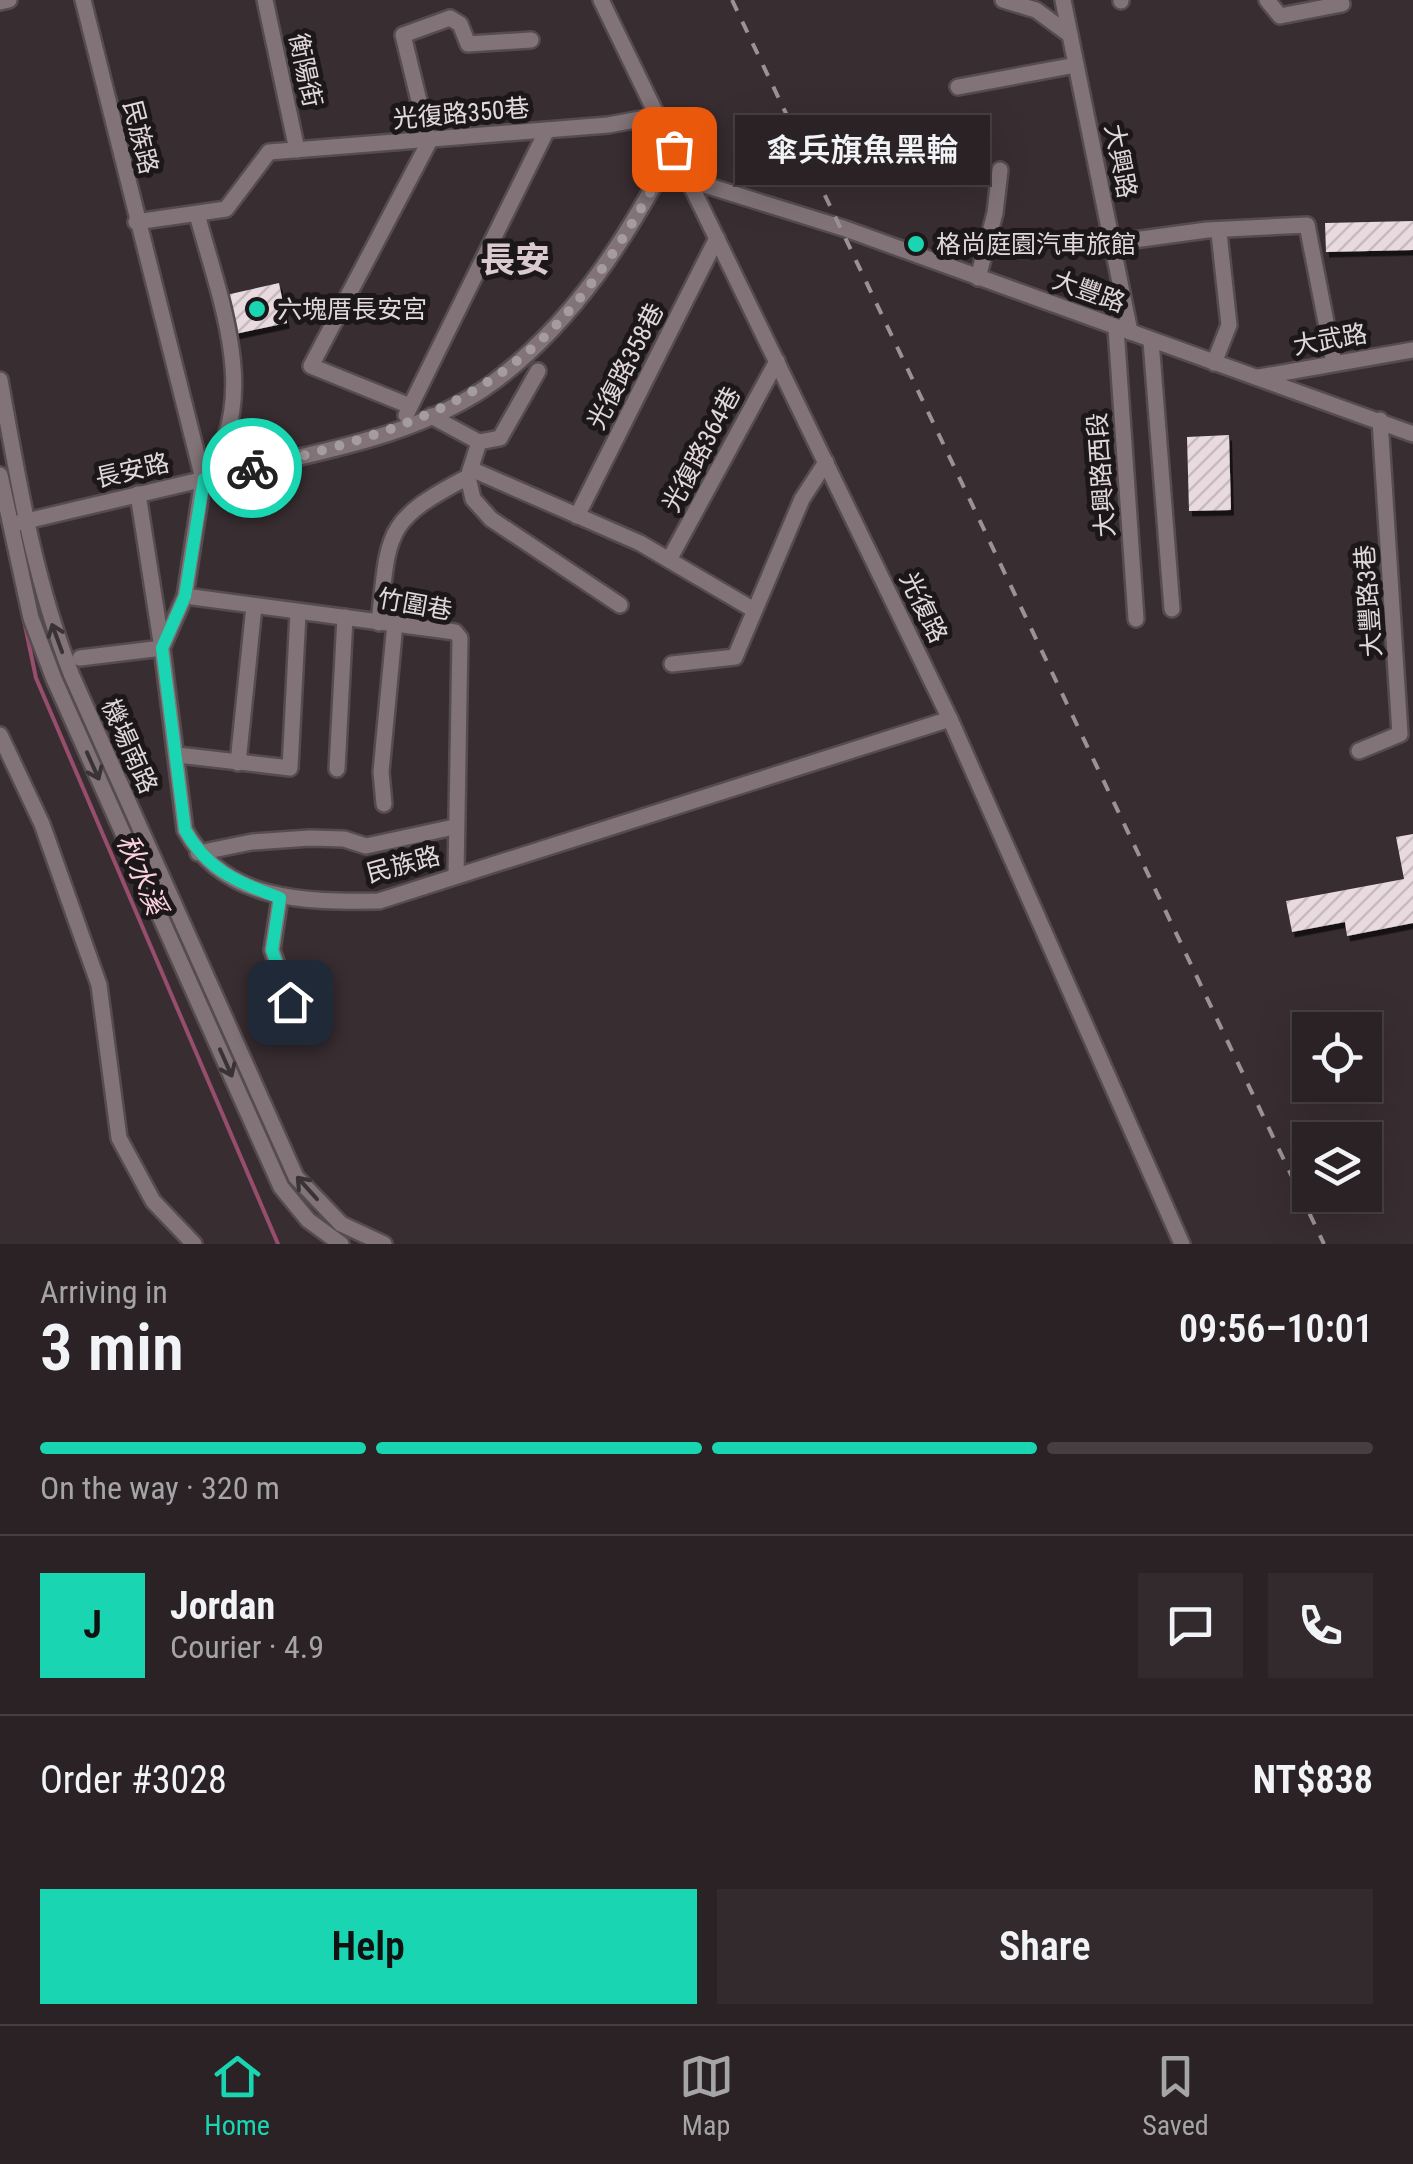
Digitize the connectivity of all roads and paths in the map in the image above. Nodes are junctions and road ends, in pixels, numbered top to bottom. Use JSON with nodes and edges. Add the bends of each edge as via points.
{"nodes":[{"id":1,"x":9,"y":0,"type":"edge"},
{"id":2,"x":83,"y":0,"type":"edge"},
{"id":3,"x":266,"y":0,"type":"edge"},
{"id":4,"x":449,"y":0,"type":"edge"},
{"id":5,"x":601,"y":0,"type":"edge"},
{"id":6,"x":1003,"y":0,"type":"edge"},
{"id":7,"x":1063,"y":0,"type":"edge"},
{"id":8,"x":1266,"y":0,"type":"edge"},
{"id":9,"x":0,"y":2,"type":"edge"},
{"id":10,"x":1342,"y":4,"type":"dead end"},
{"id":11,"x":1304,"y":6,"type":"edge"},
{"id":12,"x":450,"y":18,"type":"junction"},
{"id":13,"x":1070,"y":34,"type":"junction"},
{"id":14,"x":531,"y":40,"type":"dead end"},
{"id":15,"x":1076,"y":65,"type":"junction"},
{"id":16,"x":958,"y":87,"type":"dead end"},
{"id":17,"x":658,"y":116,"type":"junction"},
{"id":18,"x":548,"y":130,"type":"junction"},
{"id":19,"x":430,"y":142,"type":"junction"},
{"id":20,"x":674,"y":149,"type":"junction"},
{"id":21,"x":297,"y":150,"type":"junction"},
{"id":22,"x":1000,"y":170,"type":"dead end"},
{"id":23,"x":689,"y":180,"type":"junction"},
{"id":24,"x":197,"y":214,"type":"junction"},
{"id":25,"x":136,"y":222,"type":"junction"},
{"id":26,"x":1219,"y":233,"type":"junction"},
{"id":27,"x":717,"y":238,"type":"junction"},
{"id":28,"x":1112,"y":243,"type":"junction"},
{"id":29,"x":978,"y":278,"type":"junction"},
{"id":30,"x":1123,"y":330,"type":"junction"},
{"id":31,"x":1151,"y":341,"type":"junction"},
{"id":32,"x":1413,"y":350,"type":"edge"},
{"id":33,"x":777,"y":361,"type":"junction"},
{"id":34,"x":1214,"y":363,"type":"junction"},
{"id":35,"x":1334,"y":363,"type":"junction"},
{"id":36,"x":538,"y":370,"type":"dead end"},
{"id":37,"x":1255,"y":377,"type":"junction"},
{"id":38,"x":0,"y":380,"type":"edge"},
{"id":39,"x":410,"y":406,"type":"junction"},
{"id":40,"x":431,"y":416,"type":"junction"},
{"id":41,"x":1380,"y":420,"type":"junction"},
{"id":42,"x":401,"y":428,"type":"junction"},
{"id":43,"x":1413,"y":434,"type":"edge"},
{"id":44,"x":479,"y":442,"type":"junction"},
{"id":45,"x":826,"y":462,"type":"junction"},
{"id":46,"x":470,"y":473,"type":"junction"},
{"id":47,"x":0,"y":474,"type":"edge"},
{"id":48,"x":204,"y":479,"type":"junction"},
{"id":49,"x":138,"y":494,"type":"junction"},
{"id":50,"x":577,"y":516,"type":"junction"},
{"id":51,"x":17,"y":523,"type":"junction"},
{"id":52,"x":670,"y":560,"type":"junction"},
{"id":53,"x":185,"y":596,"type":"junction"},
{"id":54,"x":620,"y":605,"type":"dead end"},
{"id":55,"x":254,"y":606,"type":"junction"},
{"id":56,"x":1172,"y":609,"type":"dead end"},
{"id":57,"x":754,"y":610,"type":"junction"},
{"id":58,"x":298,"y":613,"type":"junction"},
{"id":59,"x":345,"y":617,"type":"junction"},
{"id":60,"x":1136,"y":619,"type":"dead end"},
{"id":61,"x":387,"y":623,"type":"junction"},
{"id":62,"x":162,"y":648,"type":"junction"},
{"id":63,"x":80,"y":658,"type":"dead end"},
{"id":64,"x":672,"y":664,"type":"dead end"},
{"id":65,"x":950,"y":719,"type":"junction"},
{"id":66,"x":0,"y":735,"type":"edge"},
{"id":67,"x":1359,"y":751,"type":"dead end"},
{"id":68,"x":178,"y":755,"type":"junction"},
{"id":69,"x":238,"y":763,"type":"junction"},
{"id":70,"x":337,"y":769,"type":"dead end"},
{"id":71,"x":384,"y":804,"type":"dead end"},
{"id":72,"x":454,"y":826,"type":"junction"},
{"id":73,"x":198,"y":853,"type":"junction"},
{"id":74,"x":456,"y":876,"type":"junction"},
{"id":75,"x":280,"y":898,"type":"junction"},
{"id":76,"x":299,"y":1026,"type":"dead end"},
{"id":77,"x":194,"y":1244,"type":"edge"},
{"id":78,"x":341,"y":1244,"type":"edge"},
{"id":79,"x":384,"y":1244,"type":"edge"},
{"id":80,"x":1182,"y":1244,"type":"edge"}],
"edges":[{"from":1,"to":9,"type":"street"},
{"from":2,"to":25,"type":"street","name":"民族路"},
{"from":3,"to":21,"type":"street","name":"衡陽街"},
{"from":4,"to":12,"type":"street"},
{"from":5,"to":17,"type":"street","name":"光復路"},
{"from":6,"to":13,"type":"street","via":[[1036,10]]},
{"from":7,"to":13,"type":"street","name":"大興路"},
{"from":8,"to":11,"type":"street","via":[[1280,16]]},
{"from":10,"to":11,"type":"street"},
{"from":12,"to":14,"type":"street","via":[[468,44]]},
{"from":12,"to":19,"type":"street","via":[[403,35]]},
{"from":13,"to":15,"type":"street","name":"大興路"},
{"from":15,"to":16,"type":"street"},
{"from":15,"to":28,"type":"street","name":"大興路"},
{"from":17,"to":18,"type":"street","name":"光復路350巷"},
{"from":17,"to":20,"type":"street","name":"光復路"},
{"from":18,"to":19,"type":"street","name":"光復路350巷"},
{"from":18,"to":39,"type":"street"},
{"from":19,"to":21,"type":"street","name":"光復路350巷"},
{"from":19,"to":39,"type":"street","via":[[311,366]]},
{"from":20,"to":23,"type":"street","name":"光復路"},
{"from":20,"to":40,"type":"street","name":"長安路","via":[[630,232],[538,345],[492,384]]},
{"from":21,"to":24,"type":"street","name":"光復路350巷","via":[[269,152],[226,209]]},
{"from":22,"to":29,"type":"street"},
{"from":23,"to":27,"type":"street","name":"光復路"},
{"from":23,"to":29,"type":"street","name":"大豐路"},
{"from":24,"to":25,"type":"street"},
{"from":24,"to":48,"type":"street","via":[[235,359],[230,436]]},
{"from":25,"to":48,"type":"street","name":"民族路"},
{"from":26,"to":28,"type":"street"},
{"from":26,"to":34,"type":"street","via":[[1229,325]]},
{"from":26,"to":35,"type":"street","via":[[1307,226]]},
{"from":27,"to":33,"type":"street","name":"光復路"},
{"from":27,"to":50,"type":"street","name":"光復路358巷"},
{"from":28,"to":30,"type":"street","name":"大興路"},
{"from":29,"to":30,"type":"street","name":"大豐路"},
{"from":30,"to":31,"type":"street","name":"大豐路"},
{"from":30,"to":60,"type":"street","name":"大興路西段"},
{"from":31,"to":34,"type":"street","name":"大豐路"},
{"from":31,"to":56,"type":"street"},
{"from":32,"to":35,"type":"street","name":"大武路"},
{"from":33,"to":45,"type":"street","name":"光復路"},
{"from":33,"to":52,"type":"street","name":"光復路364巷"},
{"from":34,"to":37,"type":"street","name":"大豐路"},
{"from":35,"to":37,"type":"street","name":"大武路"},
{"from":36,"to":44,"type":"street","via":[[500,438]]},
{"from":37,"to":41,"type":"street","name":"大豐路"},
{"from":38,"to":51,"type":"street","name":"機場南路"},
{"from":39,"to":42,"type":"street"},
{"from":40,"to":42,"type":"street","name":"長安路"},
{"from":40,"to":44,"type":"street"},
{"from":41,"to":43,"type":"street","name":"大豐路"},
{"from":41,"to":67,"type":"street","name":"大豐路3巷","via":[[1400,734]]},
{"from":42,"to":48,"type":"street","name":"長安路"},
{"from":44,"to":46,"type":"street"},
{"from":45,"to":57,"type":"street","via":[[802,499]]},
{"from":45,"to":65,"type":"street","name":"光復路"},
{"from":46,"to":50,"type":"street"},
{"from":46,"to":54,"type":"street","via":[[473,499],[491,518]]},
{"from":46,"to":61,"type":"street","via":[[396,525],[389,541]]},
{"from":47,"to":51,"type":"street","name":"機場南路"},
{"from":48,"to":49,"type":"street","name":"長安路"},
{"from":48,"to":53,"type":"street","name":"民族路"},
{"from":49,"to":51,"type":"street","name":"長安路"},
{"from":49,"to":62,"type":"street"},
{"from":50,"to":52,"type":"street"},
{"from":51,"to":78,"type":"street","name":"機場南路","one_way":true,"via":[[31,618],[54,679],[281,1187],[308,1220]]},
{"from":79,"to":51,"type":"street","name":"機場南路","one_way":true,"via":[[340,1224],[296,1177],[72,676]]},
{"from":52,"to":57,"type":"street"},
{"from":53,"to":55,"type":"street","name":"竹圍巷"},
{"from":53,"to":62,"type":"street","name":"民族路"},
{"from":55,"to":58,"type":"street","name":"竹圍巷"},
{"from":55,"to":69,"type":"street"},
{"from":57,"to":64,"type":"street","via":[[730,661]]},
{"from":58,"to":59,"type":"street","name":"竹圍巷"},
{"from":58,"to":69,"type":"street","via":[[290,768]]},
{"from":59,"to":61,"type":"street","name":"竹圍巷"},
{"from":59,"to":70,"type":"street"},
{"from":61,"to":71,"type":"street"},
{"from":61,"to":72,"type":"street","name":"竹圍巷","via":[[460,638]]},
{"from":62,"to":63,"type":"street"},
{"from":62,"to":68,"type":"street"},
{"from":65,"to":74,"type":"street","name":"民族路"},
{"from":65,"to":80,"type":"street","name":"光復路"},
{"from":66,"to":77,"type":"street","via":[[42,824],[100,985],[119,1138],[154,1201]]},
{"from":68,"to":69,"type":"street"},
{"from":68,"to":73,"type":"street","via":[[185,830]]},
{"from":72,"to":73,"type":"street","via":[[366,846],[310,838]]},
{"from":72,"to":74,"type":"street","name":"竹圍巷"},
{"from":73,"to":75,"type":"street","name":"民族路","via":[[226,878]]},
{"from":74,"to":75,"type":"street","name":"民族路","via":[[380,901]]},
{"from":75,"to":76,"type":"street","via":[[272,950]]}]}
